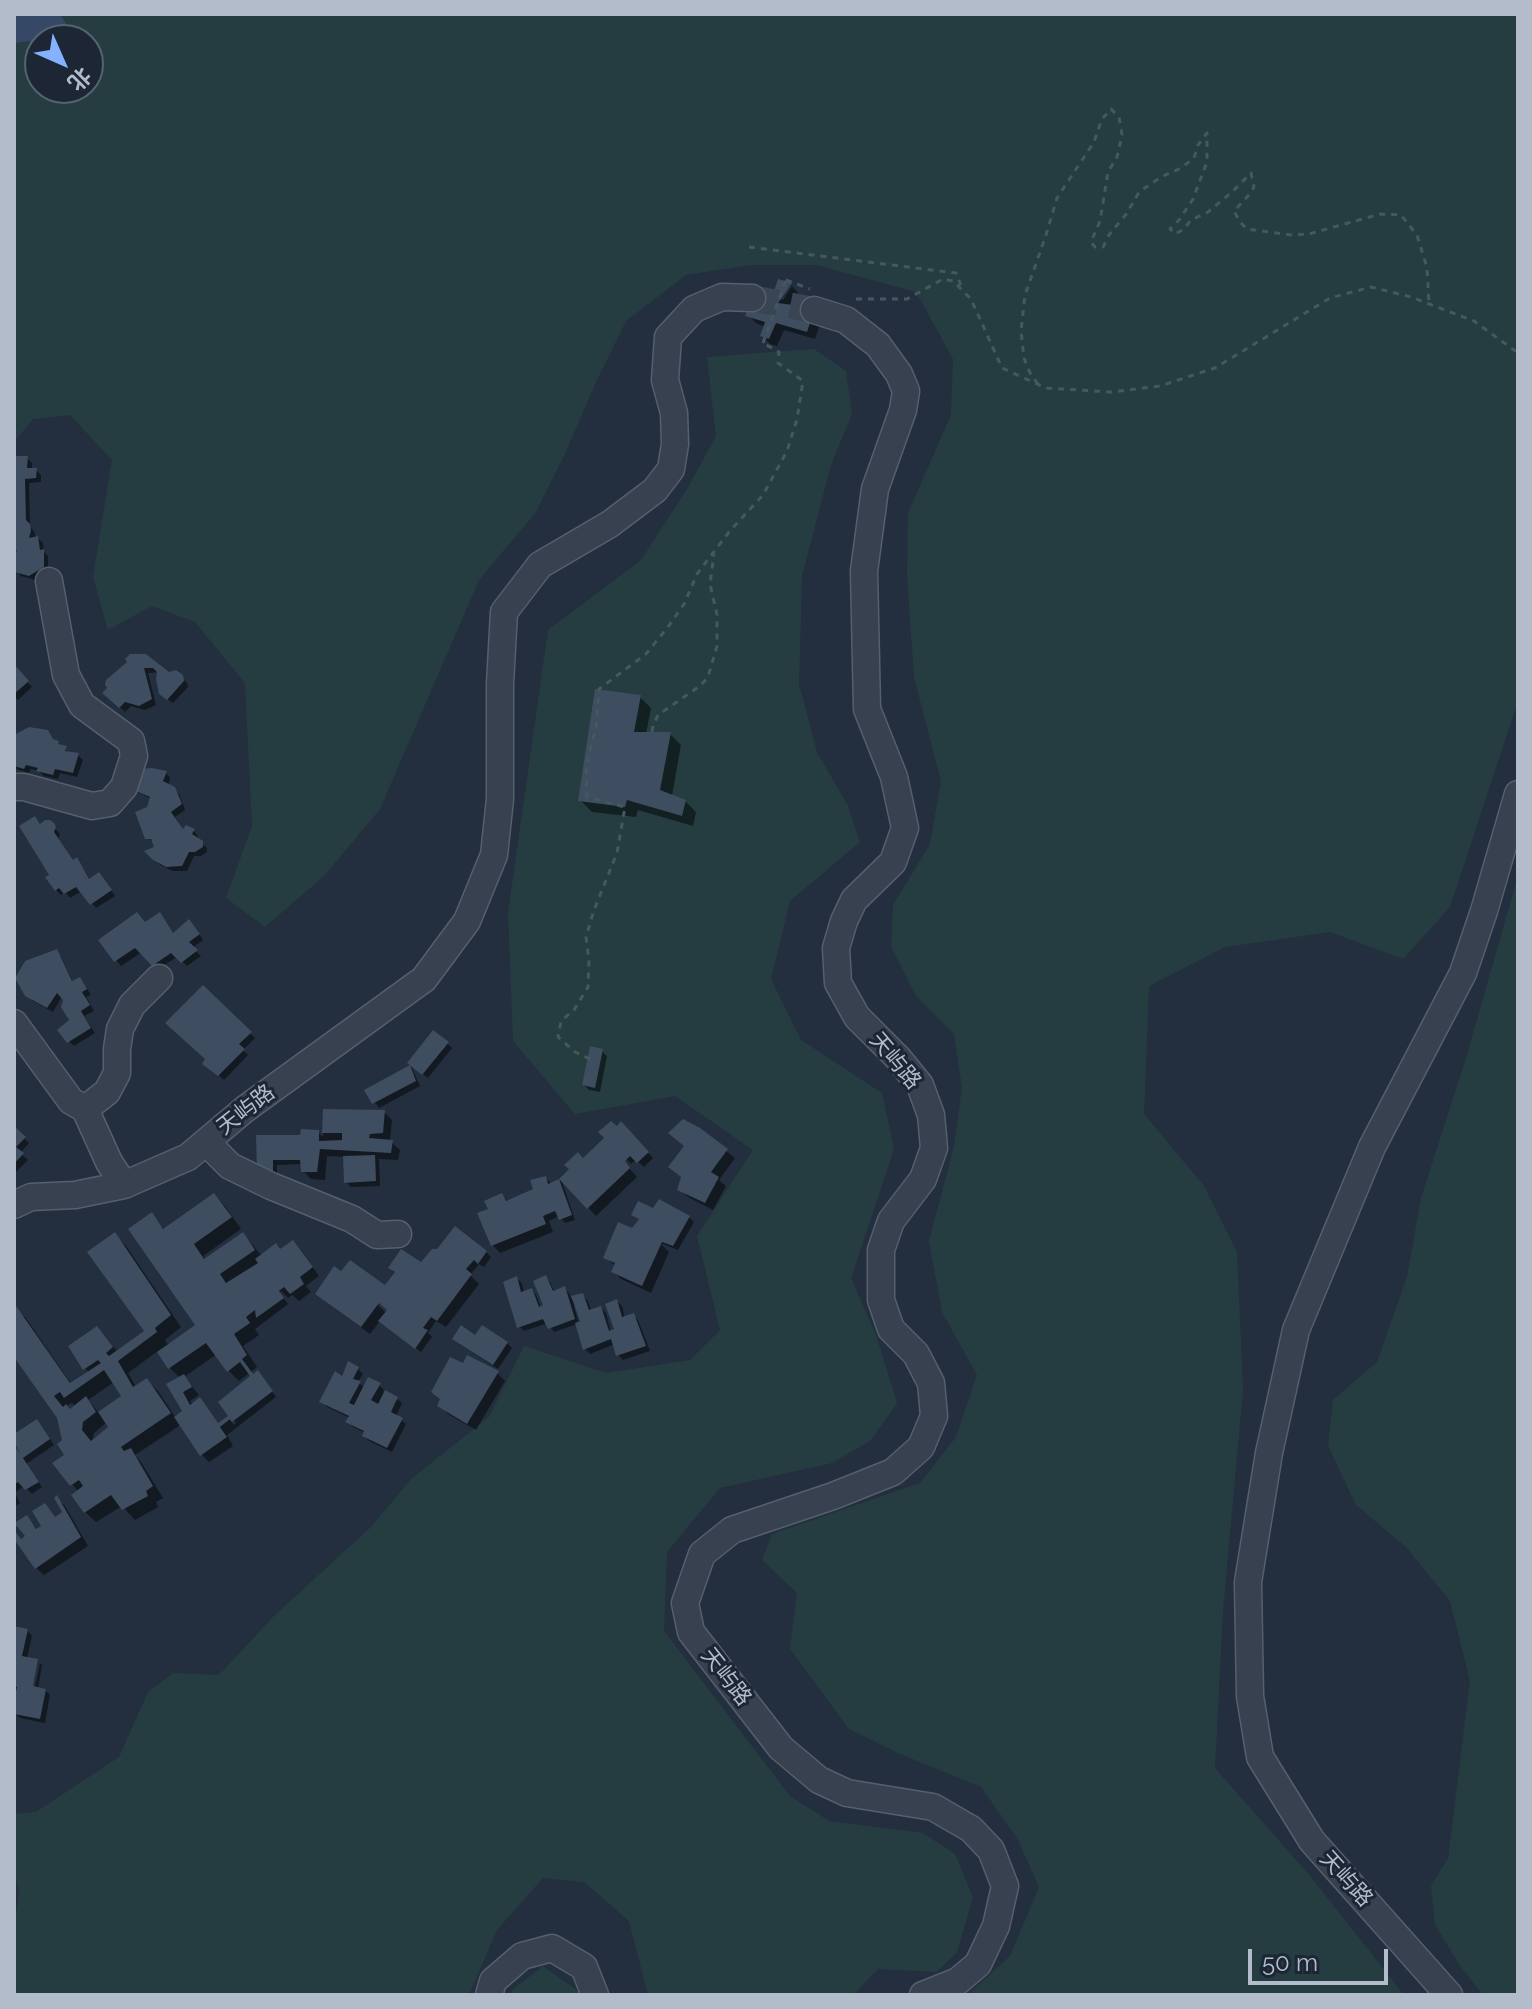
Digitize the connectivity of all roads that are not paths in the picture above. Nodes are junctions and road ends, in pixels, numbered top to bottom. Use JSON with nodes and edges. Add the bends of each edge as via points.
{"nodes":[{"id":1,"x":752,"y":298,"type":"tunnel mouth"},
{"id":2,"x":814,"y":300,"type":"tunnel mouth"},
{"id":3,"x":49,"y":581,"type":"dead end"},
{"id":4,"x":14,"y":787,"type":"edge"},
{"id":5,"x":1518,"y":794,"type":"edge"},
{"id":6,"x":159,"y":978,"type":"dead end"},
{"id":7,"x":14,"y":1023,"type":"edge"},
{"id":8,"x":85,"y":1109,"type":"junction"},
{"id":9,"x":206,"y":1142,"type":"junction"},
{"id":10,"x":124,"y":1185,"type":"junction"},
{"id":11,"x":14,"y":1205,"type":"edge"},
{"id":12,"x":398,"y":1234,"type":"dead end"},
{"id":13,"x":489,"y":1995,"type":"edge"},
{"id":14,"x":595,"y":1995,"type":"edge"},
{"id":15,"x":923,"y":1995,"type":"edge"},
{"id":16,"x":1449,"y":1995,"type":"edge"}],
"edges":[{"from":1,"to":9,"type":"street","name":"天屿路","via":[[722,297],[694,309],[668,337],[665,380],[675,444],[671,469],[655,490],[540,565],[504,612],[494,855],[467,921],[424,979]]},
{"from":2,"to":15,"type":"street","name":"天屿路","via":[[878,345],[906,391],[875,489],[864,571],[867,709],[894,777],[905,828],[893,862],[854,900],[836,948],[838,983],[857,1017],[920,1085],[931,1115],[934,1148],[923,1179],[891,1221],[881,1250],[881,1300],[891,1329],[916,1354],[931,1383],[934,1416],[921,1447],[893,1472],[732,1530],[702,1554],[685,1603],[691,1632],[781,1748],[819,1780],[847,1793],[933,1807],[971,1829],[991,1850],[1005,1886],[996,1926],[978,1964],[958,1981]]},
{"from":3,"to":4,"type":"street","via":[[66,675],[82,705],[131,741],[134,756],[124,787],[110,803],[92,806]]},
{"from":5,"to":16,"type":"street","name":"天屿路","via":[[1463,973],[1372,1147],[1296,1330],[1248,1582],[1250,1696],[1260,1757],[1312,1841]]},
{"from":6,"to":8,"type":"street","via":[[132,1005],[120,1029],[117,1073],[107,1092]]},
{"from":7,"to":8,"type":"street","via":[[71,1101]]},
{"from":8,"to":10,"type":"street"},
{"from":9,"to":10,"type":"street","name":"天屿路","via":[[188,1157]]},
{"from":9,"to":12,"type":"street","via":[[230,1166],[271,1186],[352,1219],[377,1235]]},
{"from":10,"to":11,"type":"street","name":"天屿路","via":[[31,1197]]},
{"from":13,"to":14,"type":"street","via":[[493,1981],[522,1956],[552,1948],[584,1967]]}]}
